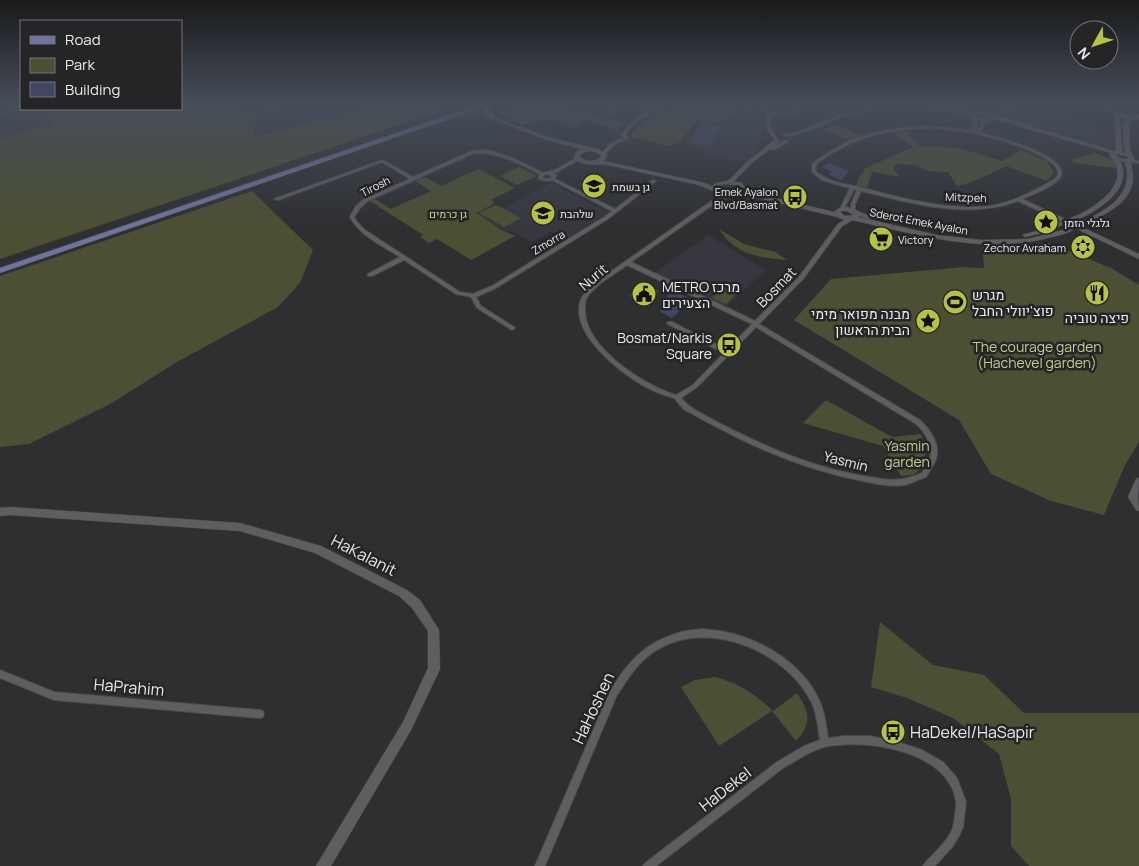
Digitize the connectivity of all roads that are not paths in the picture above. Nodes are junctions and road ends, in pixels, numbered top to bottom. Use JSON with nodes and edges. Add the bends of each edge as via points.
{"nodes":[{"id":1,"x":361,"y":145,"type":"edge"},
{"id":2,"x":363,"y":145,"type":"edge"},
{"id":3,"x":560,"y":145,"type":"edge"},
{"id":4,"x":573,"y":145,"type":"edge"},
{"id":5,"x":772,"y":145,"type":"edge"},
{"id":6,"x":777,"y":145,"type":"edge"},
{"id":7,"x":848,"y":145,"type":"edge"},
{"id":8,"x":1015,"y":145,"type":"edge"},
{"id":9,"x":1083,"y":145,"type":"edge"},
{"id":10,"x":1119,"y":145,"type":"edge"},
{"id":11,"x":1127,"y":145,"type":"edge"},
{"id":12,"x":609,"y":146,"type":"joint"},
{"id":13,"x":587,"y":149,"type":"junction"},
{"id":14,"x":594,"y":150,"type":"junction"},
{"id":15,"x":604,"y":155,"type":"junction"},
{"id":16,"x":1115,"y":155,"type":"junction"},
{"id":17,"x":577,"y":157,"type":"junction"},
{"id":18,"x":1130,"y":159,"type":"junction"},
{"id":19,"x":598,"y":162,"type":"junction"},
{"id":20,"x":1139,"y":162,"type":"edge"},
{"id":21,"x":586,"y":163,"type":"junction"},
{"id":22,"x":548,"y":173,"type":"junction"},
{"id":23,"x":652,"y":173,"type":"junction"},
{"id":24,"x":542,"y":174,"type":"junction"},
{"id":25,"x":670,"y":177,"type":"junction"},
{"id":26,"x":413,"y":178,"type":"junction"},
{"id":27,"x":553,"y":178,"type":"junction"},
{"id":28,"x":654,"y":180,"type":"junction"},
{"id":29,"x":724,"y":183,"type":"junction"},
{"id":30,"x":741,"y":185,"type":"junction"},
{"id":31,"x":853,"y":187,"type":"junction"},
{"id":32,"x":859,"y":189,"type":"junction"},
{"id":33,"x":716,"y":190,"type":"junction"},
{"id":34,"x":733,"y":194,"type":"junction"},
{"id":35,"x":276,"y":199,"type":"dead end"},
{"id":36,"x":1019,"y":200,"type":"junction"},
{"id":37,"x":712,"y":203,"type":"junction"},
{"id":38,"x":616,"y":211,"type":"junction"},
{"id":39,"x":840,"y":212,"type":"junction"},
{"id":40,"x":852,"y":215,"type":"junction"},
{"id":41,"x":1063,"y":222,"type":"junction"},
{"id":42,"x":840,"y":226,"type":"junction"},
{"id":43,"x":1075,"y":229,"type":"junction"},
{"id":44,"x":1139,"y":257,"type":"edge"},
{"id":45,"x":403,"y":258,"type":"junction"},
{"id":46,"x":628,"y":263,"type":"junction"},
{"id":47,"x":0,"y":264,"type":"edge"},
{"id":48,"x":0,"y":271,"type":"edge"},
{"id":49,"x":370,"y":275,"type":"dead end"},
{"id":50,"x":473,"y":296,"type":"junction"},
{"id":51,"x":670,"y":323,"type":"dead end"},
{"id":52,"x":756,"y":324,"type":"junction"},
{"id":53,"x":512,"y":328,"type":"dead end"},
{"id":54,"x":728,"y":353,"type":"junction"},
{"id":55,"x":677,"y":397,"type":"junction"},
{"id":56,"x":1139,"y":482,"type":"edge"},
{"id":57,"x":1138,"y":506,"type":"edge"},
{"id":58,"x":0,"y":512,"type":"edge"},
{"id":59,"x":0,"y":674,"type":"edge"},
{"id":60,"x":260,"y":714,"type":"dead end"},
{"id":61,"x":825,"y":743,"type":"junction"},
{"id":62,"x":323,"y":866,"type":"edge"},
{"id":63,"x":540,"y":866,"type":"edge"},
{"id":64,"x":648,"y":866,"type":"edge"},
{"id":65,"x":928,"y":866,"type":"edge"}],
"edges":[{"from":1,"to":47,"type":"main road"},
{"from":2,"to":48,"type":"main road"},
{"from":3,"to":17,"type":"main road"},
{"from":4,"to":13,"type":"main road"},
{"from":5,"to":29,"type":"main road"},
{"from":6,"to":30,"type":"main road","via":[[741,176]]},
{"from":7,"to":31,"type":"street","name":"Mitzpeh","via":[[814,164],[814,172],[824,179]]},
{"from":8,"to":36,"type":"street","name":"Mitzpeh","via":[[1048,158],[1058,166],[1060,174],[1054,182]]},
{"from":9,"to":16,"type":"main road"},
{"from":10,"to":16,"type":"main road","name":"Sderot Emek Ayalon"},
{"from":11,"to":18,"type":"main road","name":"Sderot Emek Ayalon"},
{"from":12,"to":14,"type":"street"},
{"from":12,"to":15,"type":"street"},
{"from":13,"to":14,"type":"main road"},
{"from":13,"to":17,"type":"main road"},
{"from":14,"to":15,"type":"main road"},
{"from":15,"to":19,"type":"main road"},
{"from":15,"to":29,"type":"main road","via":[[635,165]]},
{"from":16,"to":18,"type":"main road"},
{"from":16,"to":41,"type":"main road","name":"Sderot Emek Ayalon","via":[[1121,177],[1112,195],[1093,210]]},
{"from":17,"to":21,"type":"main road"},
{"from":17,"to":22,"type":"street","via":[[572,163]]},
{"from":18,"to":20,"type":"street"},
{"from":18,"to":43,"type":"main road","name":"Sderot Emek Ayalon","via":[[1130,179],[1121,198],[1102,214]]},
{"from":19,"to":21,"type":"main road"},
{"from":19,"to":23,"type":"main road"},
{"from":21,"to":27,"type":"street","via":[[563,170]]},
{"from":22,"to":24,"type":"street"},
{"from":22,"to":27,"type":"street","via":[[553,174]]},
{"from":23,"to":25,"type":"main road"},
{"from":23,"to":28,"type":"main road"},
{"from":24,"to":26,"type":"street","name":"Tirosh","via":[[507,156],[484,151],[463,156]]},
{"from":24,"to":27,"type":"street","name":"Tirosh","via":[[542,179]]},
{"from":25,"to":28,"type":"main road"},
{"from":25,"to":33,"type":"main road"},
{"from":26,"to":35,"type":"street","via":[[382,161]]},
{"from":26,"to":45,"type":"street","name":"Tirosh","via":[[366,200],[352,217],[358,227]]},
{"from":27,"to":38,"type":"street"},
{"from":28,"to":38,"type":"street","name":"Zmorra"},
{"from":29,"to":30,"type":"main road"},
{"from":29,"to":33,"type":"main road","via":[[716,185]]},
{"from":30,"to":34,"type":"main road","via":[[742,191]]},
{"from":30,"to":39,"type":"main road"},
{"from":31,"to":32,"type":"street","name":"Mitzpeh"},
{"from":31,"to":39,"type":"street"},
{"from":32,"to":36,"type":"street","name":"Mitzpeh","via":[[960,208],[991,207]]},
{"from":32,"to":40,"type":"street"},
{"from":33,"to":34,"type":"main road"},
{"from":33,"to":37,"type":"street"},
{"from":34,"to":37,"type":"street","name":"Nurit"},
{"from":34,"to":39,"type":"main road"},
{"from":36,"to":41,"type":"street"},
{"from":37,"to":46,"type":"street","name":"Nurit"},
{"from":38,"to":50,"type":"street","name":"Zmorra","via":[[494,287]]},
{"from":39,"to":40,"type":"main road"},
{"from":39,"to":42,"type":"street"},
{"from":40,"to":41,"type":"main road","name":"Sderot Emek Ayalon","via":[[973,236],[1022,236],[1045,231]]},
{"from":40,"to":42,"type":"street","name":"Bosmat"},
{"from":40,"to":43,"type":"main road","name":"Sderot Emek Ayalon","via":[[937,237],[975,242],[1028,241]]},
{"from":41,"to":43,"type":"main road"},
{"from":42,"to":52,"type":"street","name":"Bosmat","via":[[809,269]]},
{"from":43,"to":44,"type":"main road"},
{"from":45,"to":49,"type":"street"},
{"from":45,"to":50,"type":"street","name":"Tirosh","via":[[458,292]]},
{"from":46,"to":52,"type":"street"},
{"from":46,"to":55,"type":"street","name":"Nurit","via":[[598,283],[584,298],[583,326],[598,347],[620,366],[663,394]]},
{"from":50,"to":53,"type":"street","name":"Tirosh","via":[[479,307]]},
{"from":51,"to":54,"type":"street"},
{"from":52,"to":54,"type":"street","name":"Bosmat"},
{"from":52,"to":55,"type":"street","name":"Yasmin","via":[[918,422],[930,436],[933,447],[933,460],[922,478],[909,482],[874,481],[845,475],[763,447],[695,413]]},
{"from":54,"to":55,"type":"street","name":"Bosmat","via":[[695,386]]},
{"from":56,"to":57,"type":"main road","via":[[1133,496]]},
{"from":58,"to":62,"type":"main road","name":"HaKalanit","via":[[240,527],[317,549],[403,593],[416,604],[433,630],[434,669],[407,726]]},
{"from":59,"to":60,"type":"street","name":"HaPrahim","via":[[54,696]]},
{"from":61,"to":63,"type":"street","name":"HaHoshen","via":[[815,700],[807,687],[787,666],[764,650],[714,633],[687,635],[661,643],[637,661],[613,694]]},
{"from":61,"to":64,"type":"street","name":"HaDekel","via":[[813,746],[780,766]]},
{"from":61,"to":65,"type":"street","name":"HaDekel","via":[[875,740],[928,757],[949,774],[961,797],[958,828]]}]}
